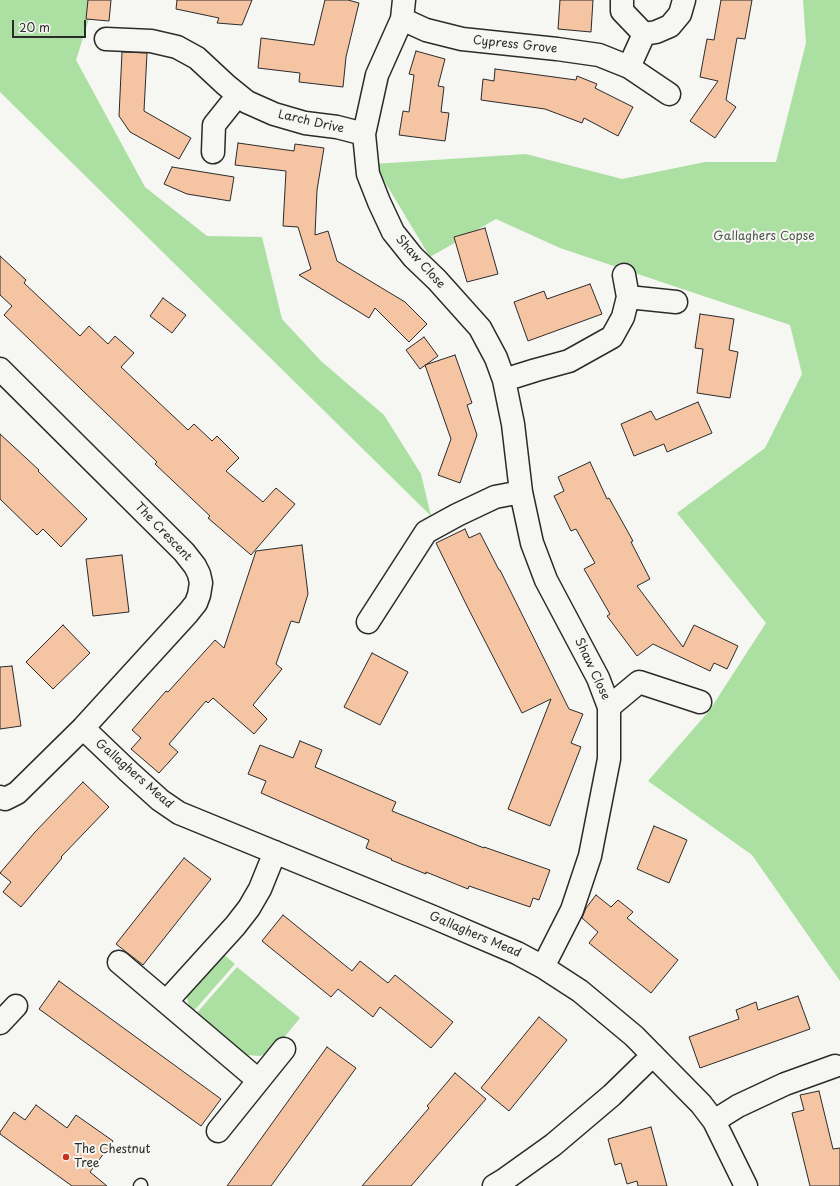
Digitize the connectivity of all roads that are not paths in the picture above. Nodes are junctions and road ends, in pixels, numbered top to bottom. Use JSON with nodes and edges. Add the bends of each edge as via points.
{"nodes":[{"id":1,"x":622,"y":0,"type":"edge"},
{"id":2,"x":684,"y":0,"type":"edge"},
{"id":3,"x":403,"y":10,"type":"edge"},
{"id":4,"x":644,"y":34,"type":"junction"},
{"id":5,"x":106,"y":38,"type":"dead end"},
{"id":6,"x":629,"y":67,"type":"junction"},
{"id":7,"x":669,"y":94,"type":"dead end"},
{"id":8,"x":238,"y":95,"type":"junction"},
{"id":9,"x":364,"y":134,"type":"junction"},
{"id":10,"x":213,"y":152,"type":"dead end"},
{"id":11,"x":624,"y":275,"type":"dead end"},
{"id":12,"x":628,"y":296,"type":"junction"},
{"id":13,"x":676,"y":302,"type":"dead end"},
{"id":14,"x":0,"y":369,"type":"edge"},
{"id":15,"x":504,"y":380,"type":"junction"},
{"id":16,"x":521,"y":492,"type":"junction"},
{"id":17,"x":368,"y":622,"type":"dead end"},
{"id":18,"x":700,"y":702,"type":"dead end"},
{"id":19,"x":609,"y":707,"type":"junction"},
{"id":20,"x":83,"y":728,"type":"junction"},
{"id":21,"x":0,"y":797,"type":"edge"},
{"id":22,"x":275,"y":852,"type":"junction"},
{"id":23,"x":119,"y":962,"type":"dead end"},
{"id":24,"x":543,"y":967,"type":"junction"},
{"id":25,"x":166,"y":1002,"type":"junction"},
{"id":26,"x":16,"y":1006,"type":"dead end"},
{"id":27,"x":0,"y":1023,"type":"edge"},
{"id":28,"x":284,"y":1049,"type":"dead end"},
{"id":29,"x":653,"y":1055,"type":"junction"},
{"id":30,"x":834,"y":1066,"type":"dead end"},
{"id":31,"x":258,"y":1080,"type":"junction"},
{"id":32,"x":714,"y":1121,"type":"junction"},
{"id":33,"x":218,"y":1131,"type":"dead end"},
{"id":34,"x":494,"y":1186,"type":"edge"},
{"id":35,"x":746,"y":1186,"type":"edge"}],
"edges":[{"from":1,"to":4,"type":"street","via":[[622,11]]},
{"from":2,"to":4,"type":"street","via":[[680,14],[670,26]]},
{"from":3,"to":6,"type":"street","name":"Cypress Grove","via":[[426,30],[462,39],[598,56]]},
{"from":3,"to":9,"type":"street","name":"Shaw Close","via":[[377,76]]},
{"from":4,"to":6,"type":"street"},
{"from":5,"to":8,"type":"street","name":"Larch Drive","via":[[151,40],[177,47],[197,58]]},
{"from":6,"to":7,"type":"street","name":"Cypress Grove"},
{"from":8,"to":9,"type":"street","name":"Larch Drive","via":[[274,114],[305,123]]},
{"from":8,"to":10,"type":"street","via":[[214,125]]},
{"from":9,"to":15,"type":"street","name":"Shaw Close","via":[[368,174],[394,232],[413,257],[480,328]]},
{"from":11,"to":12,"type":"street"},
{"from":12,"to":13,"type":"street"},
{"from":12,"to":15,"type":"street","via":[[623,317],[612,337],[569,361]]},
{"from":14,"to":20,"type":"street","name":"The Crescent","via":[[184,552],[199,574],[199,595],[192,608]]},
{"from":15,"to":16,"type":"street","name":"Shaw Close","via":[[513,424]]},
{"from":16,"to":17,"type":"street","via":[[495,497],[426,532]]},
{"from":16,"to":19,"type":"street","name":"Shaw Close","via":[[532,543],[546,580],[598,678]]},
{"from":18,"to":19,"type":"street","via":[[639,682]]},
{"from":19,"to":24,"type":"street","name":"Shaw Close","via":[[609,759],[590,856],[572,910]]},
{"from":20,"to":21,"type":"street","name":"The Crescent","via":[[17,793],[4,799]]},
{"from":20,"to":22,"type":"street","name":"Gallaghers Mead","via":[[160,800],[179,813]]},
{"from":22,"to":24,"type":"street","name":"Gallaghers Mead","via":[[517,953]]},
{"from":22,"to":25,"type":"street","via":[[249,908]]},
{"from":23,"to":25,"type":"street"},
{"from":24,"to":29,"type":"street","name":"Gallaghers Mead","via":[[613,1017]]},
{"from":25,"to":31,"type":"street"},
{"from":26,"to":27,"type":"street"},
{"from":28,"to":31,"type":"street"},
{"from":29,"to":32,"type":"street","name":"Gallaghers Mead"},
{"from":29,"to":34,"type":"street","via":[[612,1095],[553,1145]]},
{"from":30,"to":32,"type":"street","via":[[785,1084],[738,1106]]},
{"from":31,"to":33,"type":"street"},
{"from":32,"to":35,"type":"street","name":"Gallaghers Mead"}]}
